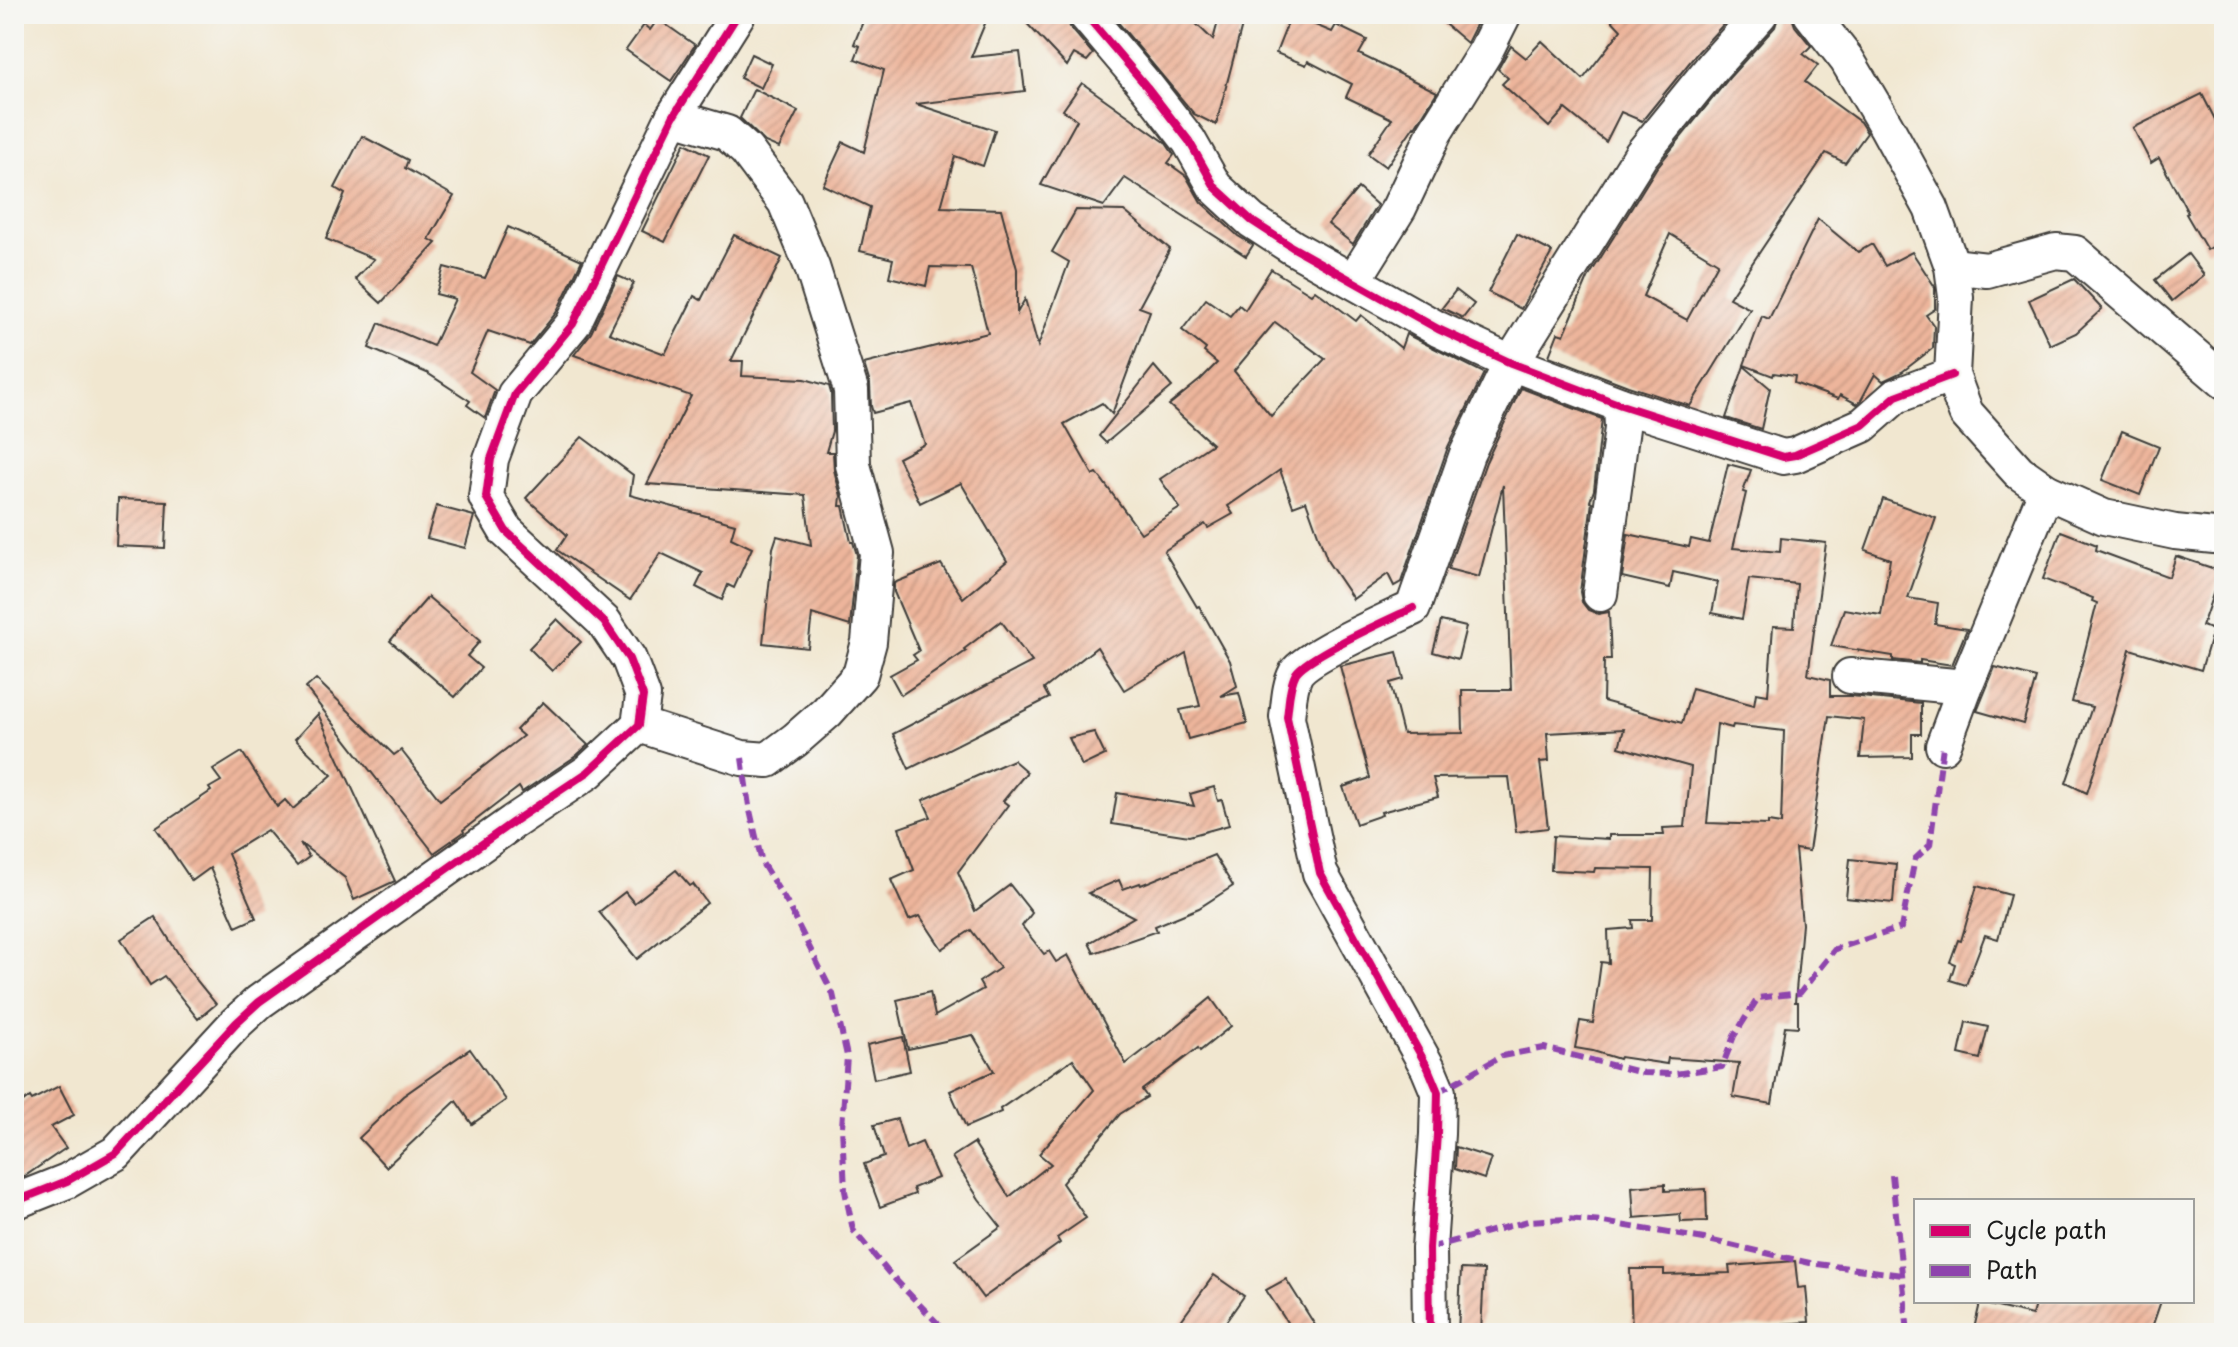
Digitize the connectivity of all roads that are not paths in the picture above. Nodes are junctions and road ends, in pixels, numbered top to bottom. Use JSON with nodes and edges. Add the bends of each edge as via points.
{"nodes":[{"id":1,"x":738,"y":14,"type":"edge"},
{"id":2,"x":1085,"y":14,"type":"edge"},
{"id":3,"x":1504,"y":14,"type":"edge"},
{"id":4,"x":1760,"y":14,"type":"edge"},
{"id":5,"x":1811,"y":14,"type":"edge"},
{"id":6,"x":673,"y":117,"type":"junction"},
{"id":7,"x":1952,"y":266,"type":"junction"},
{"id":8,"x":1359,"y":272,"type":"dead end"},
{"id":9,"x":1511,"y":363,"type":"junction"},
{"id":10,"x":1952,"y":375,"type":"junction"},
{"id":11,"x":2224,"y":381,"type":"edge"},
{"id":12,"x":1621,"y":405,"type":"junction"},
{"id":13,"x":2046,"y":491,"type":"junction"},
{"id":14,"x":2224,"y":537,"type":"edge"},
{"id":15,"x":1600,"y":594,"type":"dead end"},
{"id":16,"x":1850,"y":676,"type":"dead end"},
{"id":17,"x":1965,"y":687,"type":"junction"},
{"id":18,"x":639,"y":725,"type":"junction"},
{"id":19,"x":1943,"y":746,"type":"dead end"},
{"id":20,"x":14,"y":1202,"type":"edge"},
{"id":21,"x":1430,"y":1333,"type":"edge"}],
"edges":[{"from":1,"to":6,"type":"street"},
{"from":2,"to":9,"type":"street","via":[[1189,141],[1215,187],[1252,221],[1438,329]]},
{"from":3,"to":8,"type":"street"},
{"from":4,"to":9,"type":"street","via":[[1641,155]]},
{"from":5,"to":7,"type":"street","via":[[1847,60],[1886,126],[1931,208]]},
{"from":6,"to":18,"type":"street","via":[[573,324],[515,394],[491,459],[486,497],[506,531],[604,622],[629,659],[643,696]]},
{"from":6,"to":18,"type":"street","via":[[727,133],[785,202],[851,390],[853,465],[877,553],[869,642],[860,675],[827,712],[768,760],[742,758]]},
{"from":7,"to":10,"type":"street"},
{"from":7,"to":11,"type":"street","via":[[1987,270],[2056,251],[2075,253]]},
{"from":9,"to":12,"type":"street"},
{"from":9,"to":21,"type":"street","via":[[1467,454],[1413,608],[1334,646],[1297,671],[1287,717],[1320,873],[1438,1092]]},
{"from":10,"to":12,"type":"street","via":[[1896,396],[1863,425],[1783,457]]},
{"from":10,"to":13,"type":"street","via":[[1966,413],[2019,472]]},
{"from":12,"to":15,"type":"street"},
{"from":13,"to":14,"type":"street","via":[[2104,517]]},
{"from":13,"to":17,"type":"street"},
{"from":16,"to":17,"type":"street"},
{"from":17,"to":19,"type":"street"},
{"from":18,"to":20,"type":"street","via":[[588,772],[259,1002],[116,1153],[67,1181]]}]}
